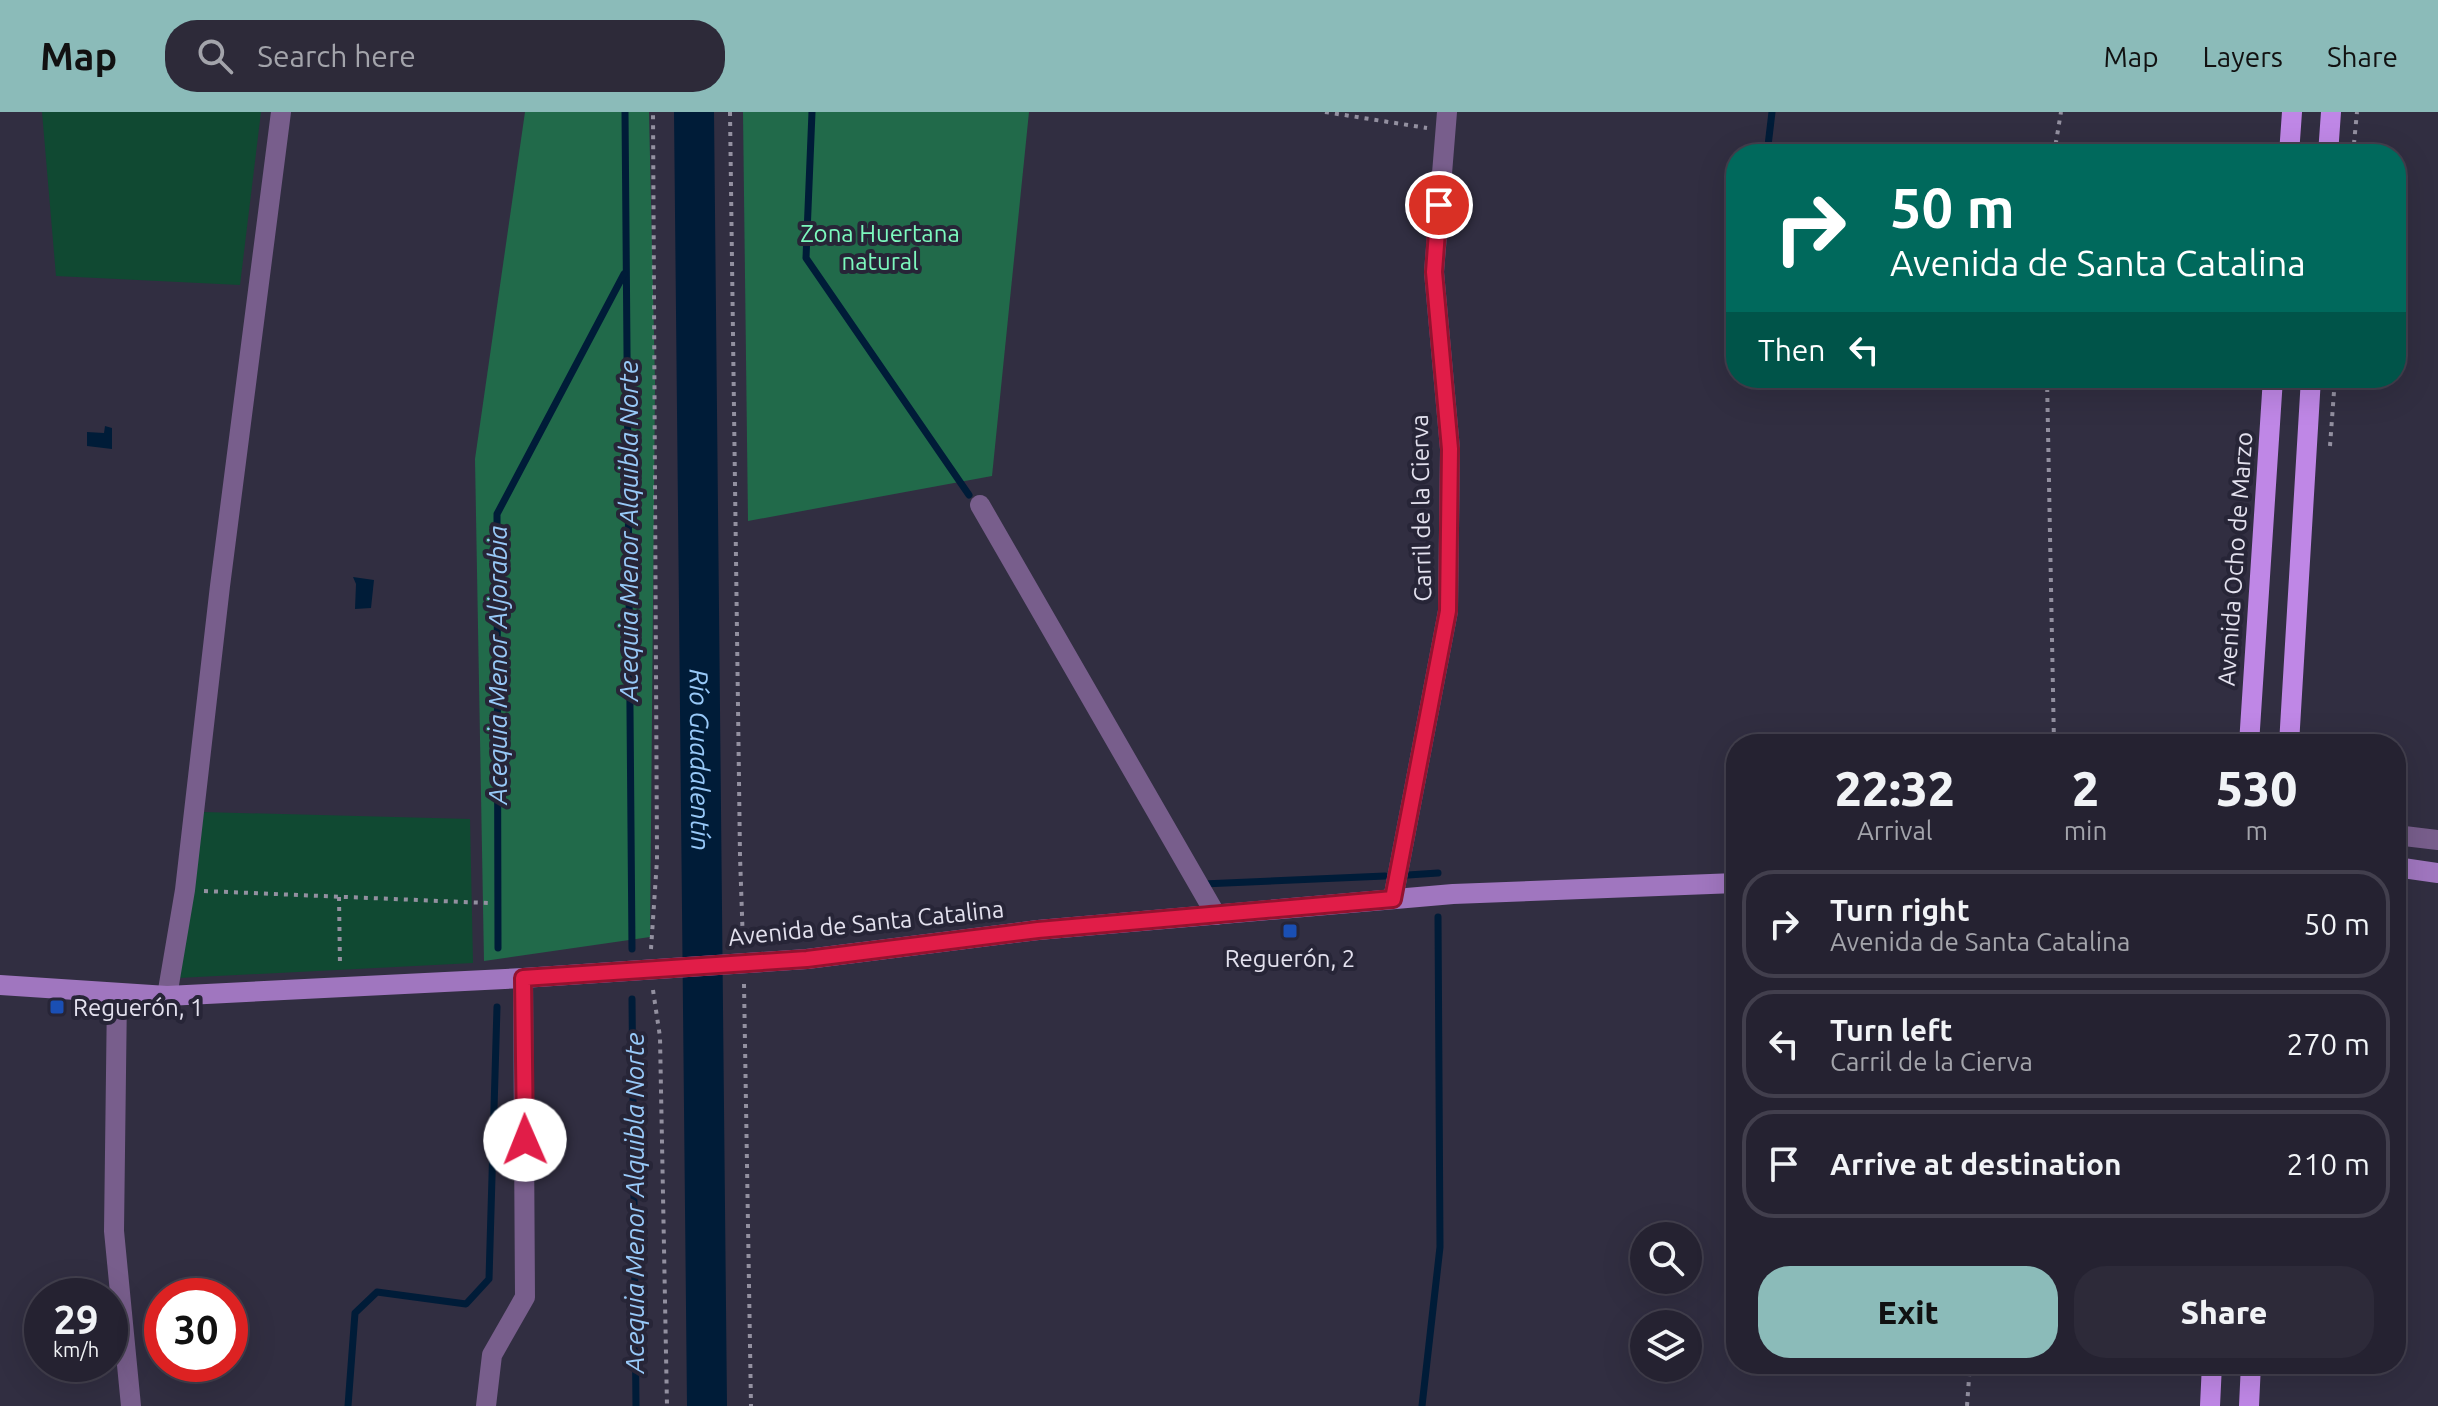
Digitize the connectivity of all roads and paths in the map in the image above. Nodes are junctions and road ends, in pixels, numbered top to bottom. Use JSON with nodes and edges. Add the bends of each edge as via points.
{"nodes":[{"id":1,"x":281,"y":112,"type":"edge"},
{"id":2,"x":653,"y":112,"type":"edge"},
{"id":3,"x":730,"y":112,"type":"edge"},
{"id":4,"x":1325,"y":112,"type":"edge"},
{"id":5,"x":2061,"y":112,"type":"edge"},
{"id":6,"x":2292,"y":112,"type":"edge"},
{"id":7,"x":2331,"y":112,"type":"edge"},
{"id":8,"x":2357,"y":112,"type":"edge"},
{"id":9,"x":1446,"y":122,"type":"edge"},
{"id":10,"x":2056,"y":144,"type":"edge"},
{"id":11,"x":2290,"y":144,"type":"edge"},
{"id":12,"x":2329,"y":144,"type":"edge"},
{"id":13,"x":2354,"y":144,"type":"edge"},
{"id":14,"x":2047,"y":388,"type":"edge"},
{"id":15,"x":2272,"y":388,"type":"edge"},
{"id":16,"x":2310,"y":388,"type":"edge"},
{"id":17,"x":980,"y":505,"type":"dead end"},
{"id":18,"x":2054,"y":734,"type":"edge"},
{"id":19,"x":2250,"y":734,"type":"edge"},
{"id":20,"x":2290,"y":734,"type":"edge"},
{"id":21,"x":2406,"y":836,"type":"edge"},
{"id":22,"x":2438,"y":840,"type":"edge"},
{"id":23,"x":2406,"y":868,"type":"edge"},
{"id":24,"x":2438,"y":873,"type":"edge"},
{"id":25,"x":1726,"y":883,"type":"edge"},
{"id":26,"x":185,"y":890,"type":"junction"},
{"id":27,"x":339,"y":897,"type":"junction"},
{"id":28,"x":1393,"y":899,"type":"junction"},
{"id":29,"x":488,"y":903,"type":"dead end"},
{"id":30,"x":1216,"y":915,"type":"junction"},
{"id":31,"x":741,"y":963,"type":"junction"},
{"id":32,"x":656,"y":969,"type":"junction"},
{"id":33,"x":523,"y":978,"type":"junction"},
{"id":34,"x":0,"y":985,"type":"edge"},
{"id":35,"x":340,"y":988,"type":"junction"},
{"id":36,"x":117,"y":994,"type":"junction"},
{"id":37,"x":167,"y":996,"type":"junction"},
{"id":38,"x":1969,"y":1374,"type":"edge"},
{"id":39,"x":2212,"y":1374,"type":"edge"},
{"id":40,"x":2251,"y":1374,"type":"edge"},
{"id":41,"x":131,"y":1406,"type":"edge"},
{"id":42,"x":486,"y":1406,"type":"edge"},
{"id":43,"x":667,"y":1406,"type":"edge"},
{"id":44,"x":751,"y":1406,"type":"edge"},
{"id":45,"x":1967,"y":1406,"type":"edge"},
{"id":46,"x":2210,"y":1406,"type":"edge"},
{"id":47,"x":2249,"y":1406,"type":"edge"}],
"edges":[{"from":1,"to":26,"type":"street"},
{"from":2,"to":32,"type":"path","via":[[657,860],[650,937]]},
{"from":3,"to":31,"type":"path"},
{"from":4,"to":9,"type":"path"},
{"from":5,"to":10,"type":"path"},
{"from":6,"to":11,"type":"main road"},
{"from":7,"to":12,"type":"main road"},
{"from":8,"to":13,"type":"path"},
{"from":9,"to":28,"type":"street","name":"Carril de la Cierva","via":[[1434,272],[1450,449],[1448,611]]},
{"from":14,"to":18,"type":"path"},
{"from":15,"to":19,"type":"main road","name":"Avenida Ocho de Marzo"},
{"from":16,"to":20,"type":"main road"},
{"from":17,"to":30,"type":"street"},
{"from":21,"to":22,"type":"street"},
{"from":23,"to":24,"type":"main road"},
{"from":25,"to":28,"type":"main road","name":"Avenida de Santa Catalina"},
{"from":26,"to":27,"type":"path"},
{"from":26,"to":37,"type":"street"},
{"from":27,"to":29,"type":"path"},
{"from":27,"to":35,"type":"path"},
{"from":28,"to":30,"type":"main road","name":"Avenida de Santa Catalina"},
{"from":30,"to":31,"type":"main road","name":"Avenida de Santa Catalina"},
{"from":31,"to":32,"type":"main road","name":"Avenida de Santa Catalina"},
{"from":31,"to":44,"type":"path"},
{"from":32,"to":33,"type":"main road","name":"Avenida de Santa Catalina"},
{"from":32,"to":43,"type":"path"},
{"from":33,"to":35,"type":"main road","name":"Avenida de Santa Catalina"},
{"from":33,"to":42,"type":"street","via":[[525,1297],[492,1355]]},
{"from":34,"to":36,"type":"main road","name":"Avenida de Santa Catalina"},
{"from":35,"to":37,"type":"main road","name":"Avenida de Santa Catalina"},
{"from":36,"to":37,"type":"main road","name":"Avenida de Santa Catalina"},
{"from":36,"to":41,"type":"street","via":[[114,1231]]},
{"from":38,"to":45,"type":"path"},
{"from":39,"to":46,"type":"main road"},
{"from":40,"to":47,"type":"main road"}]}
